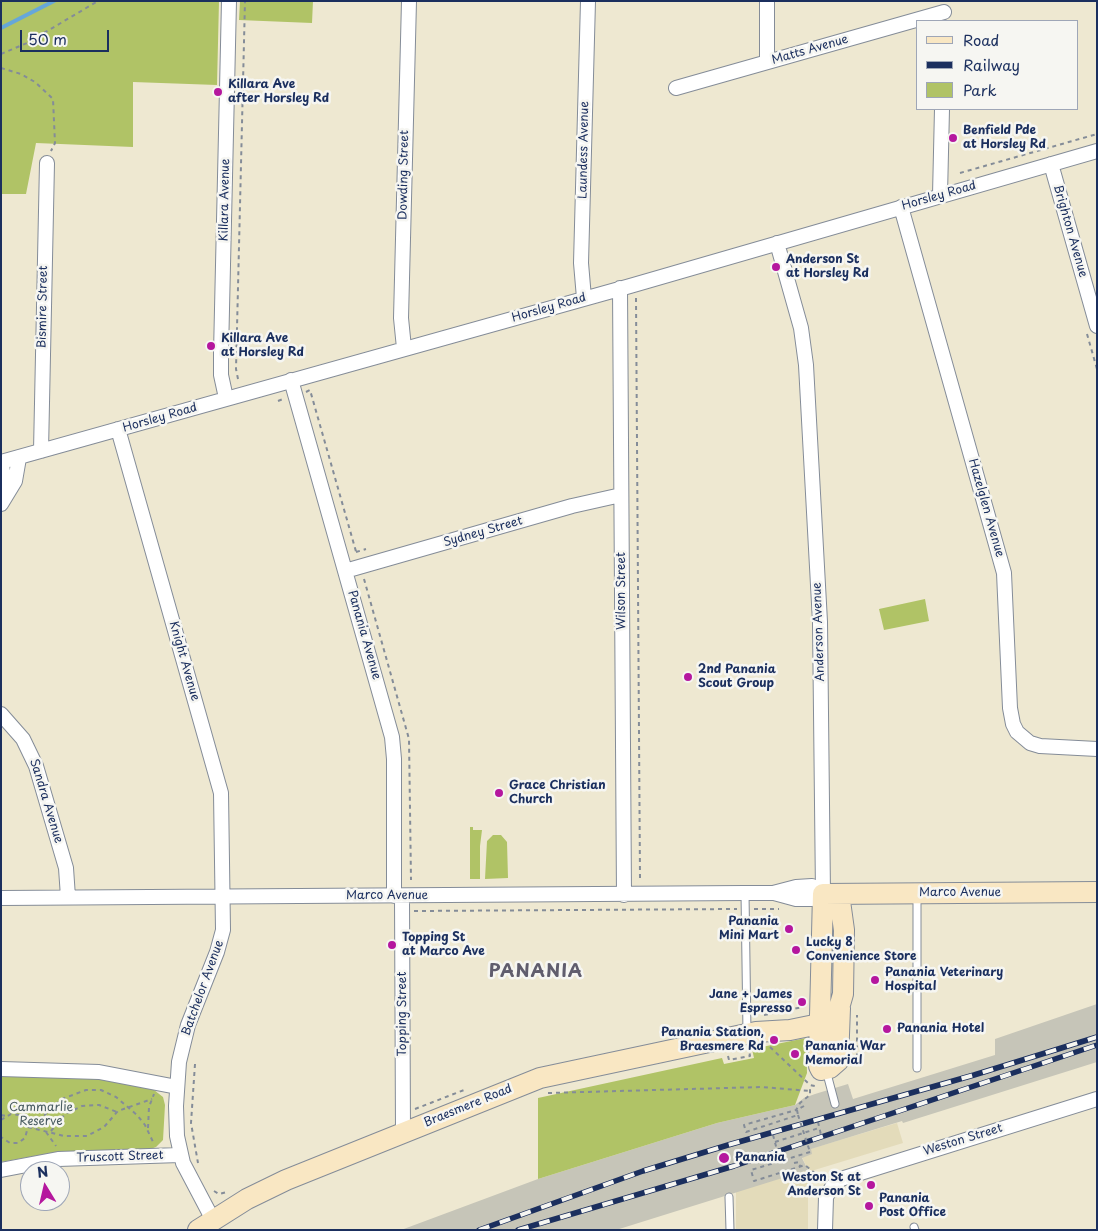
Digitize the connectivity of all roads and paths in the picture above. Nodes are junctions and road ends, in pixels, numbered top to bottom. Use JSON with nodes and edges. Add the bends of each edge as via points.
{"nodes":[{"id":1,"x":98,"y":1,"type":"edge"},
{"id":2,"x":229,"y":1,"type":"edge"},
{"id":3,"x":245,"y":1,"type":"edge"},
{"id":4,"x":409,"y":1,"type":"edge"},
{"id":5,"x":588,"y":1,"type":"edge"},
{"id":6,"x":767,"y":1,"type":"edge"},
{"id":7,"x":944,"y":12,"type":"edge"},
{"id":8,"x":1,"y":54,"type":"edge"},
{"id":9,"x":767,"y":62,"type":"junction"},
{"id":10,"x":1,"y":68,"type":"edge"},
{"id":11,"x":676,"y":88,"type":"dead end"},
{"id":12,"x":942,"y":110,"type":"edge"},
{"id":13,"x":1097,"y":134,"type":"edge"},
{"id":14,"x":1097,"y":151,"type":"edge"},
{"id":15,"x":47,"y":163,"type":"joint"},
{"id":16,"x":1051,"y":164,"type":"junction"},
{"id":17,"x":960,"y":173,"type":"dead end"},
{"id":18,"x":940,"y":195,"type":"junction"},
{"id":19,"x":902,"y":207,"type":"junction"},
{"id":20,"x":777,"y":243,"type":"junction"},
{"id":21,"x":625,"y":287,"type":"junction"},
{"id":22,"x":584,"y":298,"type":"junction"},
{"id":23,"x":1097,"y":326,"type":"edge"},
{"id":24,"x":404,"y":348,"type":"junction"},
{"id":25,"x":238,"y":379,"type":"dead end"},
{"id":26,"x":291,"y":380,"type":"junction"},
{"id":27,"x":226,"y":398,"type":"junction"},
{"id":28,"x":118,"y":429,"type":"junction"},
{"id":29,"x":41,"y":451,"type":"junction"},
{"id":30,"x":20,"y":458,"type":"junction"},
{"id":31,"x":2,"y":462,"type":"edge"},
{"id":32,"x":621,"y":495,"type":"junction"},
{"id":33,"x":3,"y":500,"type":"edge"},
{"id":34,"x":366,"y":550,"type":"dead end"},
{"id":35,"x":356,"y":552,"type":"dead end"},
{"id":36,"x":345,"y":571,"type":"junction"},
{"id":37,"x":1,"y":714,"type":"edge"},
{"id":38,"x":1097,"y":749,"type":"edge"},
{"id":39,"x":640,"y":878,"type":"dead end"},
{"id":40,"x":1097,"y":892,"type":"edge"},
{"id":41,"x":745,"y":893,"type":"junction"},
{"id":42,"x":917,"y":893,"type":"junction"},
{"id":43,"x":624,"y":895,"type":"junction"},
{"id":44,"x":398,"y":896,"type":"junction"},
{"id":45,"x":68,"y":897,"type":"junction"},
{"id":46,"x":223,"y":897,"type":"junction"},
{"id":47,"x":1,"y":898,"type":"edge"},
{"id":48,"x":831,"y":902,"type":"junction"},
{"id":49,"x":745,"y":909,"type":"junction"},
{"id":50,"x":787,"y":909,"type":"dead end"},
{"id":51,"x":402,"y":912,"type":"junction"},
{"id":52,"x":849,"y":1007,"type":"junction"},
{"id":53,"x":816,"y":1018,"type":"junction"},
{"id":54,"x":754,"y":1032,"type":"junction"},
{"id":55,"x":195,"y":1064,"type":"dead end"},
{"id":56,"x":850,"y":1068,"type":"dead end"},
{"id":57,"x":917,"y":1068,"type":"dead end"},
{"id":58,"x":1,"y":1070,"type":"edge"},
{"id":59,"x":828,"y":1076,"type":"junction"},
{"id":60,"x":160,"y":1084,"type":"junction"},
{"id":61,"x":177,"y":1087,"type":"junction"},
{"id":62,"x":473,"y":1087,"type":"dead end"},
{"id":63,"x":547,"y":1093,"type":"dead end"},
{"id":64,"x":152,"y":1099,"type":"junction"},
{"id":65,"x":1097,"y":1099,"type":"edge"},
{"id":66,"x":835,"y":1104,"type":"dead end"},
{"id":67,"x":129,"y":1107,"type":"junction"},
{"id":68,"x":798,"y":1108,"type":"junction"},
{"id":69,"x":415,"y":1109,"type":"dead end"},
{"id":70,"x":117,"y":1112,"type":"junction"},
{"id":71,"x":1,"y":1115,"type":"edge"},
{"id":72,"x":798,"y":1115,"type":"junction"},
{"id":73,"x":7,"y":1116,"type":"junction"},
{"id":74,"x":1,"y":1120,"type":"edge"},
{"id":75,"x":818,"y":1122,"type":"dead end"},
{"id":76,"x":28,"y":1127,"type":"junction"},
{"id":77,"x":34,"y":1128,"type":"junction"},
{"id":78,"x":820,"y":1128,"type":"junction"},
{"id":79,"x":51,"y":1132,"type":"junction"},
{"id":80,"x":403,"y":1132,"type":"junction"},
{"id":81,"x":149,"y":1133,"type":"junction"},
{"id":82,"x":804,"y":1133,"type":"junction"},
{"id":83,"x":772,"y":1135,"type":"dead end"},
{"id":84,"x":821,"y":1135,"type":"dead end"},
{"id":85,"x":1,"y":1137,"type":"edge"},
{"id":86,"x":775,"y":1142,"type":"junction"},
{"id":87,"x":777,"y":1150,"type":"dead end"},
{"id":88,"x":180,"y":1155,"type":"junction"},
{"id":89,"x":159,"y":1156,"type":"junction"},
{"id":90,"x":797,"y":1156,"type":"junction"},
{"id":91,"x":800,"y":1167,"type":"junction"},
{"id":92,"x":200,"y":1168,"type":"dead end"},
{"id":93,"x":1,"y":1170,"type":"edge"},
{"id":94,"x":817,"y":1175,"type":"dead end"},
{"id":95,"x":230,"y":1190,"type":"dead end"},
{"id":96,"x":213,"y":1191,"type":"dead end"},
{"id":97,"x":730,"y":1197,"type":"dead end"},
{"id":98,"x":205,"y":1225,"type":"edge"},
{"id":99,"x":730,"y":1230,"type":"edge"},
{"id":100,"x":825,"y":1230,"type":"edge"}],
"edges":[{"from":1,"to":8,"type":"path","via":[[27,43]]},
{"from":2,"to":27,"type":"street","name":"Killara Avenue","via":[[221,353]]},
{"from":3,"to":25,"type":"path"},
{"from":4,"to":24,"type":"street","name":"Dowding Street","via":[[401,318]]},
{"from":5,"to":22,"type":"street","name":"Laundess Avenue","via":[[581,263]]},
{"from":6,"to":9,"type":"street"},
{"from":7,"to":9,"type":"street","name":"Matts Avenue"},
{"from":9,"to":11,"type":"street","name":"Matts Avenue"},
{"from":10,"to":15,"type":"path","via":[[35,82],[53,100],[55,143]]},
{"from":12,"to":18,"type":"street"},
{"from":13,"to":17,"type":"path"},
{"from":14,"to":16,"type":"street","name":"Horsley Road"},
{"from":15,"to":29,"type":"street","name":"Bismire Street"},
{"from":16,"to":18,"type":"street","name":"Horsley Road"},
{"from":16,"to":23,"type":"street","name":"Brighton Avenue"},
{"from":18,"to":19,"type":"street","name":"Horsley Road"},
{"from":19,"to":20,"type":"street","name":"Horsley Road"},
{"from":19,"to":38,"type":"street","name":"Hazelglen Avenue","via":[[1004,573],[1013,724],[1023,738],[1035,744]]},
{"from":20,"to":21,"type":"street","name":"Horsley Road"},
{"from":20,"to":48,"type":"street","name":"Anderson Avenue","via":[[802,334],[806,365]]},
{"from":21,"to":22,"type":"street","name":"Horsley Road"},
{"from":21,"to":32,"type":"street","name":"Wilson Street"},
{"from":21,"to":39,"type":"path","via":[[636,300]]},
{"from":22,"to":24,"type":"street","name":"Horsley Road"},
{"from":24,"to":26,"type":"street","name":"Horsley Road"},
{"from":26,"to":27,"type":"street","name":"Horsley Road"},
{"from":26,"to":36,"type":"street","name":"Panania Avenue"},
{"from":27,"to":28,"type":"street","name":"Horsley Road"},
{"from":28,"to":29,"type":"street","name":"Horsley Road"},
{"from":28,"to":46,"type":"street","name":"Knight Avenue","via":[[219,782]]},
{"from":29,"to":30,"type":"street","name":"Horsley Road"},
{"from":30,"to":31,"type":"street","name":"Horsley Road"},
{"from":30,"to":33,"type":"street","via":[[15,481]]},
{"from":31,"to":33,"type":"street"},
{"from":32,"to":36,"type":"street","name":"Sydney Street"},
{"from":32,"to":43,"type":"street","name":"Wilson Street"},
{"from":34,"to":35,"type":"path"},
{"from":36,"to":44,"type":"street","name":"Panania Avenue","via":[[393,747]]},
{"from":37,"to":45,"type":"street","name":"Sandra Avenue","via":[[23,739],[36,766],[66,868]]},
{"from":40,"to":42,"type":"street","name":"Marco Avenue"},
{"from":41,"to":43,"type":"street","name":"Marco Avenue"},
{"from":41,"to":48,"type":"street","name":"Marco Avenue","via":[[773,893],[812,886]]},
{"from":41,"to":49,"type":"lane"},
{"from":42,"to":48,"type":"street","name":"Marco Avenue"},
{"from":42,"to":57,"type":"lane"},
{"from":43,"to":44,"type":"street","name":"Marco Avenue"},
{"from":44,"to":46,"type":"street","name":"Marco Avenue"},
{"from":44,"to":51,"type":"street","name":"Topping Street"},
{"from":45,"to":46,"type":"street","name":"Marco Avenue"},
{"from":45,"to":47,"type":"street","name":"Marco Avenue"},
{"from":46,"to":61,"type":"street","name":"Batchelor Avenue","via":[[222,935],[188,1025]]},
{"from":48,"to":52,"type":"street","name":"Anderson Avenue","via":[[844,930],[843,994]]},
{"from":48,"to":53,"type":"street","name":"Anderson Avenue"},
{"from":49,"to":50,"type":"path"},
{"from":49,"to":51,"type":"path"},
{"from":49,"to":54,"type":"lane"},
{"from":51,"to":80,"type":"street","name":"Topping Street"},
{"from":52,"to":53,"type":"street","via":[[834,1019]]},
{"from":52,"to":56,"type":"path","via":[[857,1056]]},
{"from":52,"to":59,"type":"street","name":"Anderson Avenue","via":[[838,1061]]},
{"from":53,"to":54,"type":"path"},
{"from":53,"to":54,"type":"street","name":"Braesmere Road","via":[[789,1019]]},
{"from":53,"to":59,"type":"street","name":"Anderson Avenue","via":[[819,1066]]},
{"from":54,"to":59,"type":"path","via":[[810,1085],[821,1085]]},
{"from":54,"to":80,"type":"street","name":"Braesmere Road","via":[[540,1078]]},
{"from":55,"to":92,"type":"path","via":[[190,1123]]},
{"from":58,"to":60,"type":"street","via":[[88,1070]]},
{"from":59,"to":66,"type":"lane"},
{"from":60,"to":61,"type":"street"},
{"from":60,"to":64,"type":"path"},
{"from":61,"to":88,"type":"street","name":"Batchelor Avenue","via":[[176,1124]]},
{"from":62,"to":69,"type":"path"},
{"from":63,"to":68,"type":"path","via":[[768,1087],[810,1091]]},
{"from":64,"to":67,"type":"path"},
{"from":64,"to":81,"type":"path","via":[[148,1113]]},
{"from":65,"to":100,"type":"street","name":"Weston Street","via":[[841,1179],[832,1187],[825,1204]]},
{"from":67,"to":70,"type":"path"},
{"from":67,"to":77,"type":"path","via":[[108,1093],[86,1090],[54,1104]]},
{"from":67,"to":81,"type":"path"},
{"from":68,"to":72,"type":"path","via":[[804,1106],[797,1110]]},
{"from":68,"to":72,"type":"path","via":[[744,1125],[746,1132]]},
{"from":70,"to":79,"type":"path","via":[[104,1127],[87,1136]]},
{"from":70,"to":79,"type":"path","via":[[99,1106],[82,1106],[65,1114]]},
{"from":71,"to":73,"type":"path"},
{"from":72,"to":82,"type":"path","bridge":true},
{"from":73,"to":74,"type":"path"},
{"from":73,"to":76,"type":"path","via":[[15,1114],[22,1117]]},
{"from":75,"to":78,"type":"path"},
{"from":76,"to":77,"type":"path"},
{"from":76,"to":85,"type":"path","via":[[27,1135],[18,1143],[10,1143]]},
{"from":77,"to":79,"type":"path"},
{"from":78,"to":82,"type":"path"},
{"from":78,"to":84,"type":"path"},
{"from":80,"to":98,"type":"street","name":"Braesmere Road","via":[[286,1180]]},
{"from":81,"to":89,"type":"path"},
{"from":82,"to":86,"type":"path","bridge":true},
{"from":82,"to":90,"type":"path","bridge":true,"via":[[810,1152]]},
{"from":83,"to":86,"type":"path"},
{"from":86,"to":87,"type":"path"},
{"from":88,"to":89,"type":"street","name":"Truscott Street"},
{"from":88,"to":98,"type":"street","name":"Batchelor Avenue"},
{"from":89,"to":93,"type":"street","name":"Truscott Street","via":[[58,1159]]},
{"from":90,"to":91,"type":"path","via":[[794,1164],[799,1162]]},
{"from":90,"to":91,"type":"path","via":[[751,1170],[754,1181]]},
{"from":91,"to":94,"type":"path","via":[[805,1165]]},
{"from":95,"to":96,"type":"path","via":[[220,1194]]},
{"from":97,"to":99,"type":"lane"}]}
